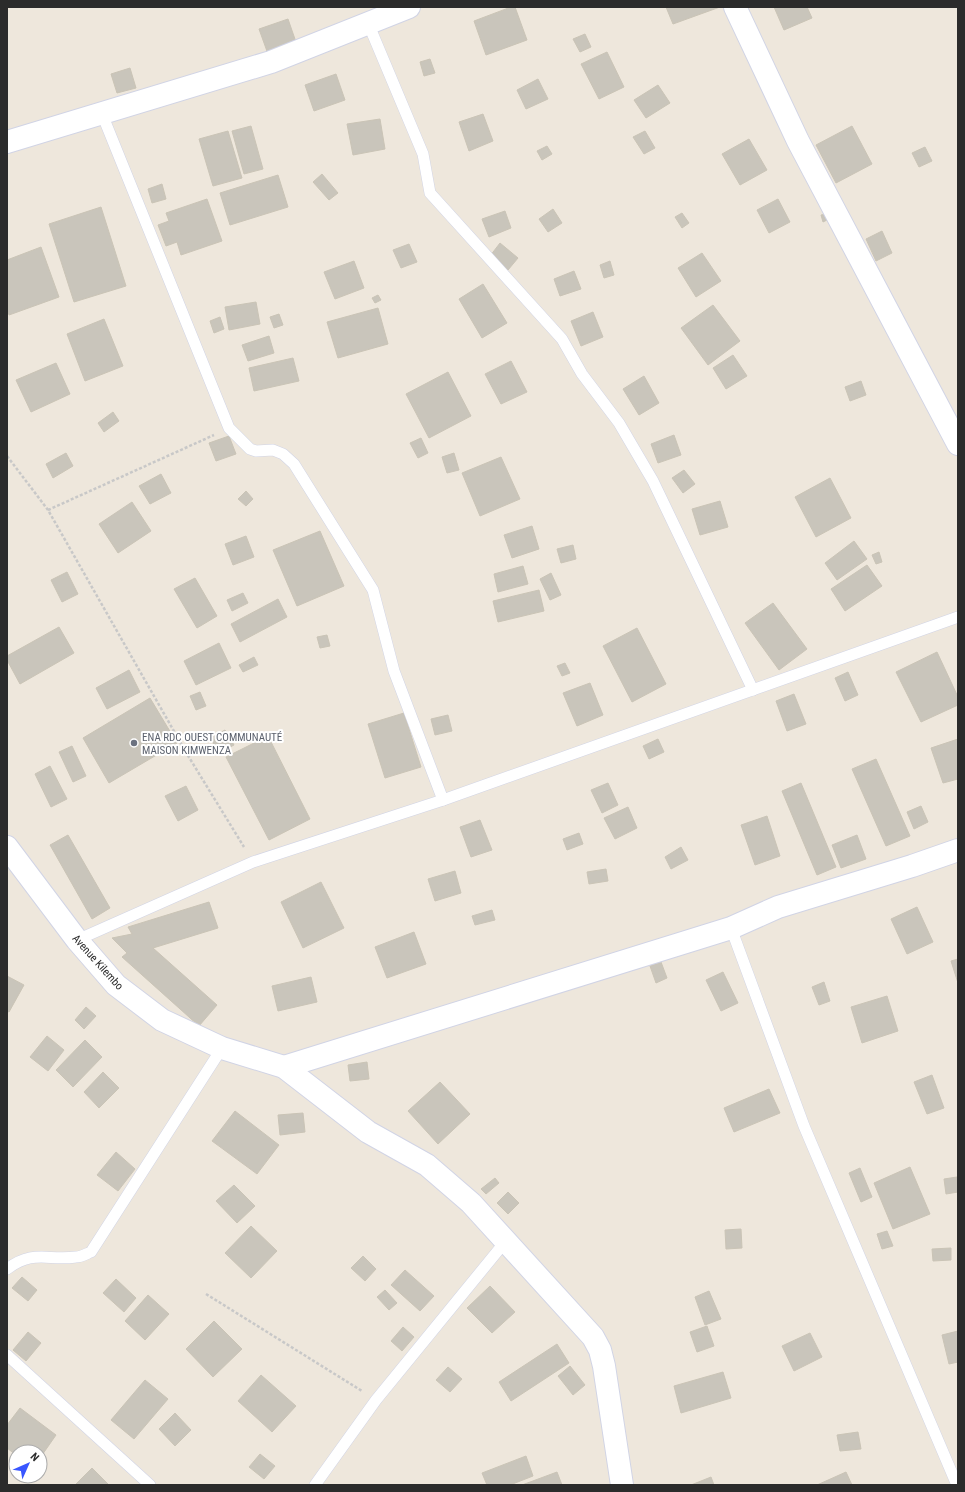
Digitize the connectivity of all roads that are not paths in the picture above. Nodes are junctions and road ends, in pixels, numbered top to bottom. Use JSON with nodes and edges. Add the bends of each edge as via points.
{"nodes":[{"id":1,"x":409,"y":7,"type":"edge"},
{"id":2,"x":735,"y":7,"type":"edge"},
{"id":3,"x":368,"y":23,"type":"junction"},
{"id":4,"x":102,"y":114,"type":"junction"},
{"id":5,"x":7,"y":142,"type":"edge"},
{"id":6,"x":958,"y":444,"type":"edge"},
{"id":7,"x":958,"y":617,"type":"edge"},
{"id":8,"x":754,"y":690,"type":"junction"},
{"id":9,"x":443,"y":800,"type":"junction"},
{"id":10,"x":7,"y":847,"type":"edge"},
{"id":11,"x":958,"y":850,"type":"edge"},
{"id":12,"x":732,"y":928,"type":"junction"},
{"id":13,"x":77,"y":940,"type":"junction"},
{"id":14,"x":222,"y":1048,"type":"junction"},
{"id":15,"x":284,"y":1067,"type":"junction"},
{"id":16,"x":504,"y":1242,"type":"junction"},
{"id":17,"x":7,"y":1270,"type":"edge"},
{"id":18,"x":7,"y":1355,"type":"edge"},
{"id":19,"x":150,"y":1485,"type":"edge"},
{"id":20,"x":315,"y":1485,"type":"edge"},
{"id":21,"x":622,"y":1485,"type":"edge"},
{"id":22,"x":957,"y":1485,"type":"edge"}],
"edges":[{"from":1,"to":3,"type":"street"},
{"from":2,"to":6,"type":"street","via":[[798,141]]},
{"from":3,"to":4,"type":"street","via":[[271,62]]},
{"from":3,"to":8,"type":"lane","via":[[423,154],[430,193],[562,339],[582,374],[619,423],[653,481]]},
{"from":4,"to":5,"type":"street"},
{"from":4,"to":9,"type":"lane","via":[[229,428],[250,449],[273,450],[284,454],[294,464],[373,590],[394,671]]},
{"from":7,"to":8,"type":"lane"},
{"from":8,"to":9,"type":"lane"},
{"from":9,"to":13,"type":"lane","via":[[253,862]]},
{"from":10,"to":13,"type":"street","name":"Avenue Kilembo"},
{"from":11,"to":12,"type":"street","via":[[778,907]]},
{"from":12,"to":15,"type":"street"},
{"from":12,"to":22,"type":"lane","via":[[804,1126]]},
{"from":13,"to":14,"type":"street","name":"Avenue Kilembo","via":[[116,985],[162,1020]]},
{"from":14,"to":15,"type":"street","name":"Avenue Kilembo"},
{"from":14,"to":17,"type":"lane","via":[[91,1252],[77,1257],[31,1257]]},
{"from":15,"to":16,"type":"street","via":[[368,1132],[427,1165],[471,1203]]},
{"from":16,"to":20,"type":"lane","via":[[376,1400]]},
{"from":16,"to":21,"type":"street","via":[[593,1337],[600,1350]]},
{"from":18,"to":19,"type":"lane"}]}
